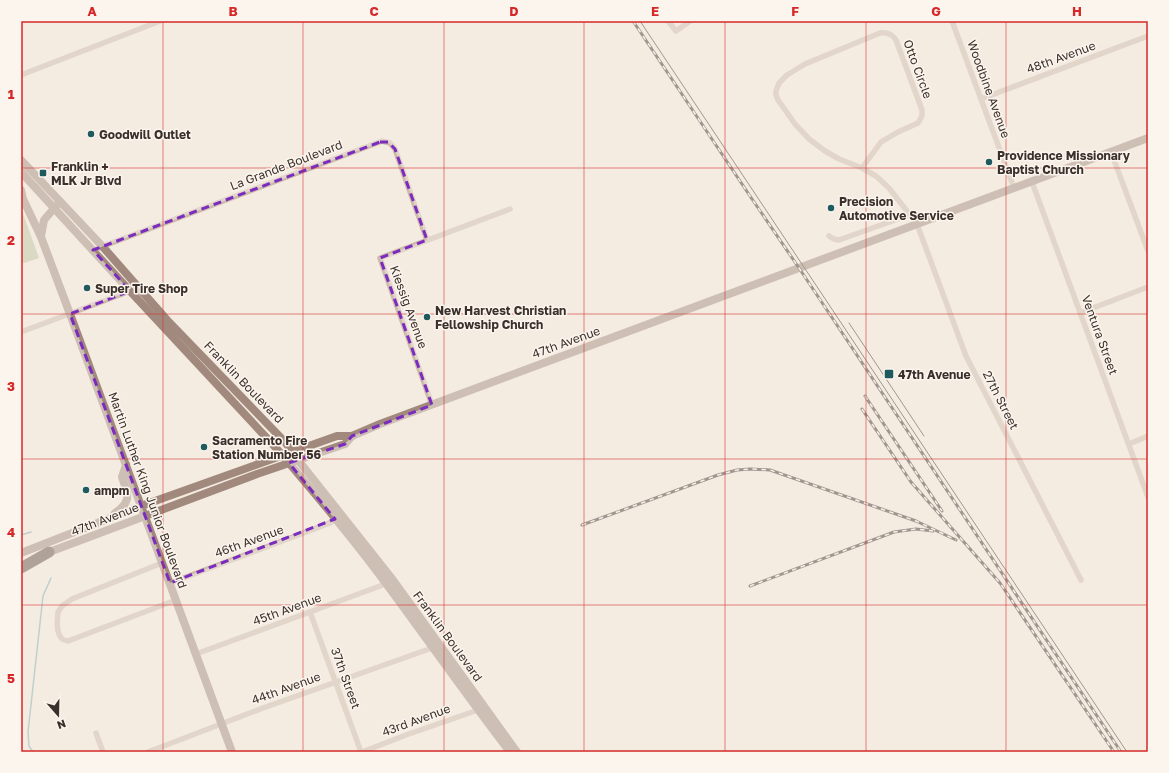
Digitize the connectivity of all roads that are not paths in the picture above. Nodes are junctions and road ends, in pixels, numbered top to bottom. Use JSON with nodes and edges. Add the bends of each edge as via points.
{"nodes":[{"id":1,"x":160,"y":21,"type":"edge"},
{"id":2,"x":668,"y":21,"type":"edge"},
{"id":3,"x":690,"y":21,"type":"edge"},
{"id":4,"x":952,"y":21,"type":"edge"},
{"id":5,"x":1148,"y":36,"type":"edge"},
{"id":6,"x":21,"y":75,"type":"edge"},
{"id":7,"x":981,"y":99,"type":"junction"},
{"id":8,"x":1148,"y":138,"type":"edge"},
{"id":9,"x":1111,"y":152,"type":"junction"},
{"id":10,"x":21,"y":160,"type":"edge"},
{"id":11,"x":862,"y":168,"type":"junction"},
{"id":12,"x":21,"y":172,"type":"edge"},
{"id":13,"x":1032,"y":182,"type":"junction"},
{"id":14,"x":1014,"y":188,"type":"junction"},
{"id":15,"x":21,"y":190,"type":"edge"},
{"id":16,"x":22,"y":199,"type":"edge"},
{"id":17,"x":58,"y":205,"type":"junction"},
{"id":18,"x":510,"y":209,"type":"dead end"},
{"id":19,"x":909,"y":215,"type":"junction"},
{"id":20,"x":917,"y":224,"type":"junction"},
{"id":21,"x":829,"y":236,"type":"dead end"},
{"id":22,"x":41,"y":237,"type":"junction"},
{"id":23,"x":427,"y":240,"type":"junction"},
{"id":24,"x":103,"y":247,"type":"junction"},
{"id":25,"x":93,"y":250,"type":"junction"},
{"id":26,"x":1148,"y":251,"type":"edge"},
{"id":27,"x":1148,"y":287,"type":"edge"},
{"id":28,"x":130,"y":291,"type":"junction"},
{"id":29,"x":1080,"y":313,"type":"junction"},
{"id":30,"x":70,"y":314,"type":"junction"},
{"id":31,"x":21,"y":332,"type":"edge"},
{"id":32,"x":432,"y":405,"type":"junction"},
{"id":33,"x":352,"y":436,"type":"junction"},
{"id":34,"x":1148,"y":436,"type":"edge"},
{"id":35,"x":1128,"y":444,"type":"junction"},
{"id":36,"x":292,"y":452,"type":"junction"},
{"id":37,"x":282,"y":455,"type":"junction"},
{"id":38,"x":298,"y":460,"type":"junction"},
{"id":39,"x":289,"y":463,"type":"junction"},
{"id":40,"x":126,"y":465,"type":"junction"},
{"id":41,"x":1148,"y":496,"type":"edge"},
{"id":42,"x":141,"y":506,"type":"junction"},
{"id":43,"x":144,"y":516,"type":"junction"},
{"id":44,"x":335,"y":519,"type":"junction"},
{"id":45,"x":104,"y":521,"type":"junction"},
{"id":46,"x":346,"y":532,"type":"junction"},
{"id":47,"x":49,"y":552,"type":"junction"},
{"id":48,"x":21,"y":553,"type":"edge"},
{"id":49,"x":378,"y":561,"type":"junction"},
{"id":50,"x":21,"y":562,"type":"edge"},
{"id":51,"x":162,"y":563,"type":"junction"},
{"id":52,"x":21,"y":568,"type":"edge"},
{"id":53,"x":1081,"y":580,"type":"dead end"},
{"id":54,"x":170,"y":582,"type":"junction"},
{"id":55,"x":386,"y":583,"type":"junction"},
{"id":56,"x":176,"y":600,"type":"junction"},
{"id":57,"x":404,"y":608,"type":"junction"},
{"id":58,"x":310,"y":612,"type":"junction"},
{"id":59,"x":432,"y":648,"type":"junction"},
{"id":60,"x":196,"y":654,"type":"junction"},
{"id":61,"x":335,"y":682,"type":"junction"},
{"id":62,"x":478,"y":710,"type":"junction"},
{"id":63,"x":222,"y":724,"type":"junction"},
{"id":64,"x":96,"y":733,"type":"dead end"},
{"id":65,"x":103,"y":752,"type":"edge"},
{"id":66,"x":148,"y":752,"type":"edge"},
{"id":67,"x":232,"y":752,"type":"edge"},
{"id":68,"x":361,"y":752,"type":"edge"},
{"id":69,"x":510,"y":752,"type":"edge"},
{"id":70,"x":517,"y":752,"type":"edge"}],
"edges":[{"from":1,"to":6,"type":"street"},
{"from":2,"to":3,"type":"street","via":[[676,31]]},
{"from":4,"to":7,"type":"street","name":"Woodbine Avenue"},
{"from":5,"to":7,"type":"street","name":"48th Avenue"},
{"from":7,"to":14,"type":"street","name":"Woodbine Avenue"},
{"from":8,"to":9,"type":"main road","name":"47th Avenue"},
{"from":9,"to":13,"type":"main road","name":"47th Avenue"},
{"from":9,"to":26,"type":"street"},
{"from":10,"to":17,"type":"main road","name":"Franklin Boulevard"},
{"from":11,"to":11,"type":"street","name":"Otto Circle","via":[[839,159],[809,138],[778,100],[776,91],[779,83],[787,75],[805,64],[880,33],[886,33],[896,40],[922,116],[918,124],[881,142]]},
{"from":11,"to":19,"type":"street","name":"Otto Circle","via":[[883,182]]},
{"from":12,"to":17,"type":"main road","name":"Franklin Boulevard"},
{"from":13,"to":14,"type":"main road","name":"47th Avenue"},
{"from":13,"to":29,"type":"street","name":"Ventura Street"},
{"from":14,"to":20,"type":"main road","name":"47th Avenue"},
{"from":15,"to":16,"type":"main road","name":"Martin Luther King Junior Boulevard"},
{"from":16,"to":22,"type":"main road","name":"Martin Luther King Junior Boulevard"},
{"from":17,"to":22,"type":"main road","via":[[44,220]]},
{"from":17,"to":24,"type":"main road","name":"Franklin Boulevard"},
{"from":17,"to":25,"type":"main road","name":"Franklin Boulevard"},
{"from":18,"to":23,"type":"street","name":"Kiessig Avenue"},
{"from":19,"to":20,"type":"street","name":"Otto Circle"},
{"from":19,"to":21,"type":"street","via":[[839,240]]},
{"from":20,"to":32,"type":"main road","name":"47th Avenue"},
{"from":20,"to":53,"type":"street","name":"27th Street","via":[[966,356]]},
{"from":22,"to":30,"type":"main road","name":"Martin Luther King Junior Boulevard"},
{"from":23,"to":24,"type":"street","name":"La Grande Boulevard","via":[[395,150],[390,143],[382,141]]},
{"from":23,"to":32,"type":"street","name":"Kiessig Avenue","via":[[380,258]]},
{"from":24,"to":25,"type":"street","name":"La Grande Boulevard"},
{"from":24,"to":36,"type":"main road","name":"Franklin Boulevard","via":[[167,320]]},
{"from":25,"to":28,"type":"main road","name":"Franklin Boulevard"},
{"from":27,"to":29,"type":"street"},
{"from":28,"to":30,"type":"street"},
{"from":28,"to":37,"type":"main road","name":"Franklin Boulevard"},
{"from":29,"to":35,"type":"street","name":"Ventura Street"},
{"from":30,"to":31,"type":"street"},
{"from":30,"to":40,"type":"main road","name":"Martin Luther King Junior Boulevard"},
{"from":32,"to":33,"type":"main road","name":"47th Avenue"},
{"from":33,"to":36,"type":"main road","name":"47th Avenue","via":[[337,436]]},
{"from":33,"to":38,"type":"main road","name":"47th Avenue","via":[[345,444]]},
{"from":34,"to":35,"type":"street"},
{"from":35,"to":41,"type":"street","name":"Ventura Street"},
{"from":36,"to":37,"type":"main road","name":"47th Avenue"},
{"from":36,"to":38,"type":"main road","name":"Franklin Boulevard"},
{"from":37,"to":39,"type":"main road","name":"Franklin Boulevard"},
{"from":37,"to":42,"type":"main road","name":"47th Avenue"},
{"from":38,"to":39,"type":"main road","name":"47th Avenue"},
{"from":38,"to":49,"type":"main road","name":"Franklin Boulevard"},
{"from":39,"to":43,"type":"main road","name":"47th Avenue"},
{"from":39,"to":44,"type":"main road","name":"Franklin Boulevard"},
{"from":40,"to":42,"type":"main road","name":"Martin Luther King Junior Boulevard"},
{"from":40,"to":45,"type":"main road","via":[[122,477],[128,495],[126,502],[121,509]]},
{"from":42,"to":43,"type":"main road","name":"Martin Luther King Junior Boulevard"},
{"from":42,"to":45,"type":"main road","name":"47th Avenue"},
{"from":43,"to":47,"type":"main road","name":"47th Avenue"},
{"from":43,"to":51,"type":"main road","name":"Martin Luther King Junior Boulevard"},
{"from":44,"to":46,"type":"main road","name":"Franklin Boulevard"},
{"from":44,"to":54,"type":"street","name":"46th Avenue"},
{"from":45,"to":48,"type":"main road","name":"47th Avenue"},
{"from":46,"to":49,"type":"main road"},
{"from":46,"to":55,"type":"main road","name":"Franklin Boulevard"},
{"from":47,"to":50,"type":"main road","name":"47th Avenue"},
{"from":47,"to":52,"type":"highway"},
{"from":49,"to":57,"type":"main road","via":[[382,572],[400,596]]},
{"from":49,"to":70,"type":"main road","name":"Franklin Boulevard"},
{"from":51,"to":54,"type":"main road","name":"Martin Luther King Junior Boulevard"},
{"from":51,"to":56,"type":"street","via":[[72,599],[58,612],[59,635],[62,640],[68,641]]},
{"from":54,"to":56,"type":"main road","name":"Martin Luther King Junior Boulevard"},
{"from":55,"to":57,"type":"main road","name":"Franklin Boulevard"},
{"from":55,"to":58,"type":"street","name":"45th Avenue"},
{"from":56,"to":60,"type":"main road","name":"Martin Luther King Junior Boulevard"},
{"from":57,"to":59,"type":"main road","name":"Franklin Boulevard"},
{"from":58,"to":60,"type":"street","name":"45th Avenue"},
{"from":58,"to":61,"type":"street","name":"37th Street"},
{"from":59,"to":61,"type":"street","name":"44th Avenue"},
{"from":59,"to":62,"type":"main road","name":"Franklin Boulevard"},
{"from":60,"to":63,"type":"main road","name":"Martin Luther King Junior Boulevard"},
{"from":61,"to":63,"type":"street","name":"44th Avenue"},
{"from":61,"to":68,"type":"street","name":"37th Street"},
{"from":62,"to":68,"type":"street","name":"43rd Avenue"},
{"from":62,"to":69,"type":"main road","name":"Franklin Boulevard"},
{"from":63,"to":66,"type":"street","name":"44th Avenue"},
{"from":63,"to":67,"type":"main road","name":"Martin Luther King Junior Boulevard"},
{"from":64,"to":65,"type":"street"}]}
